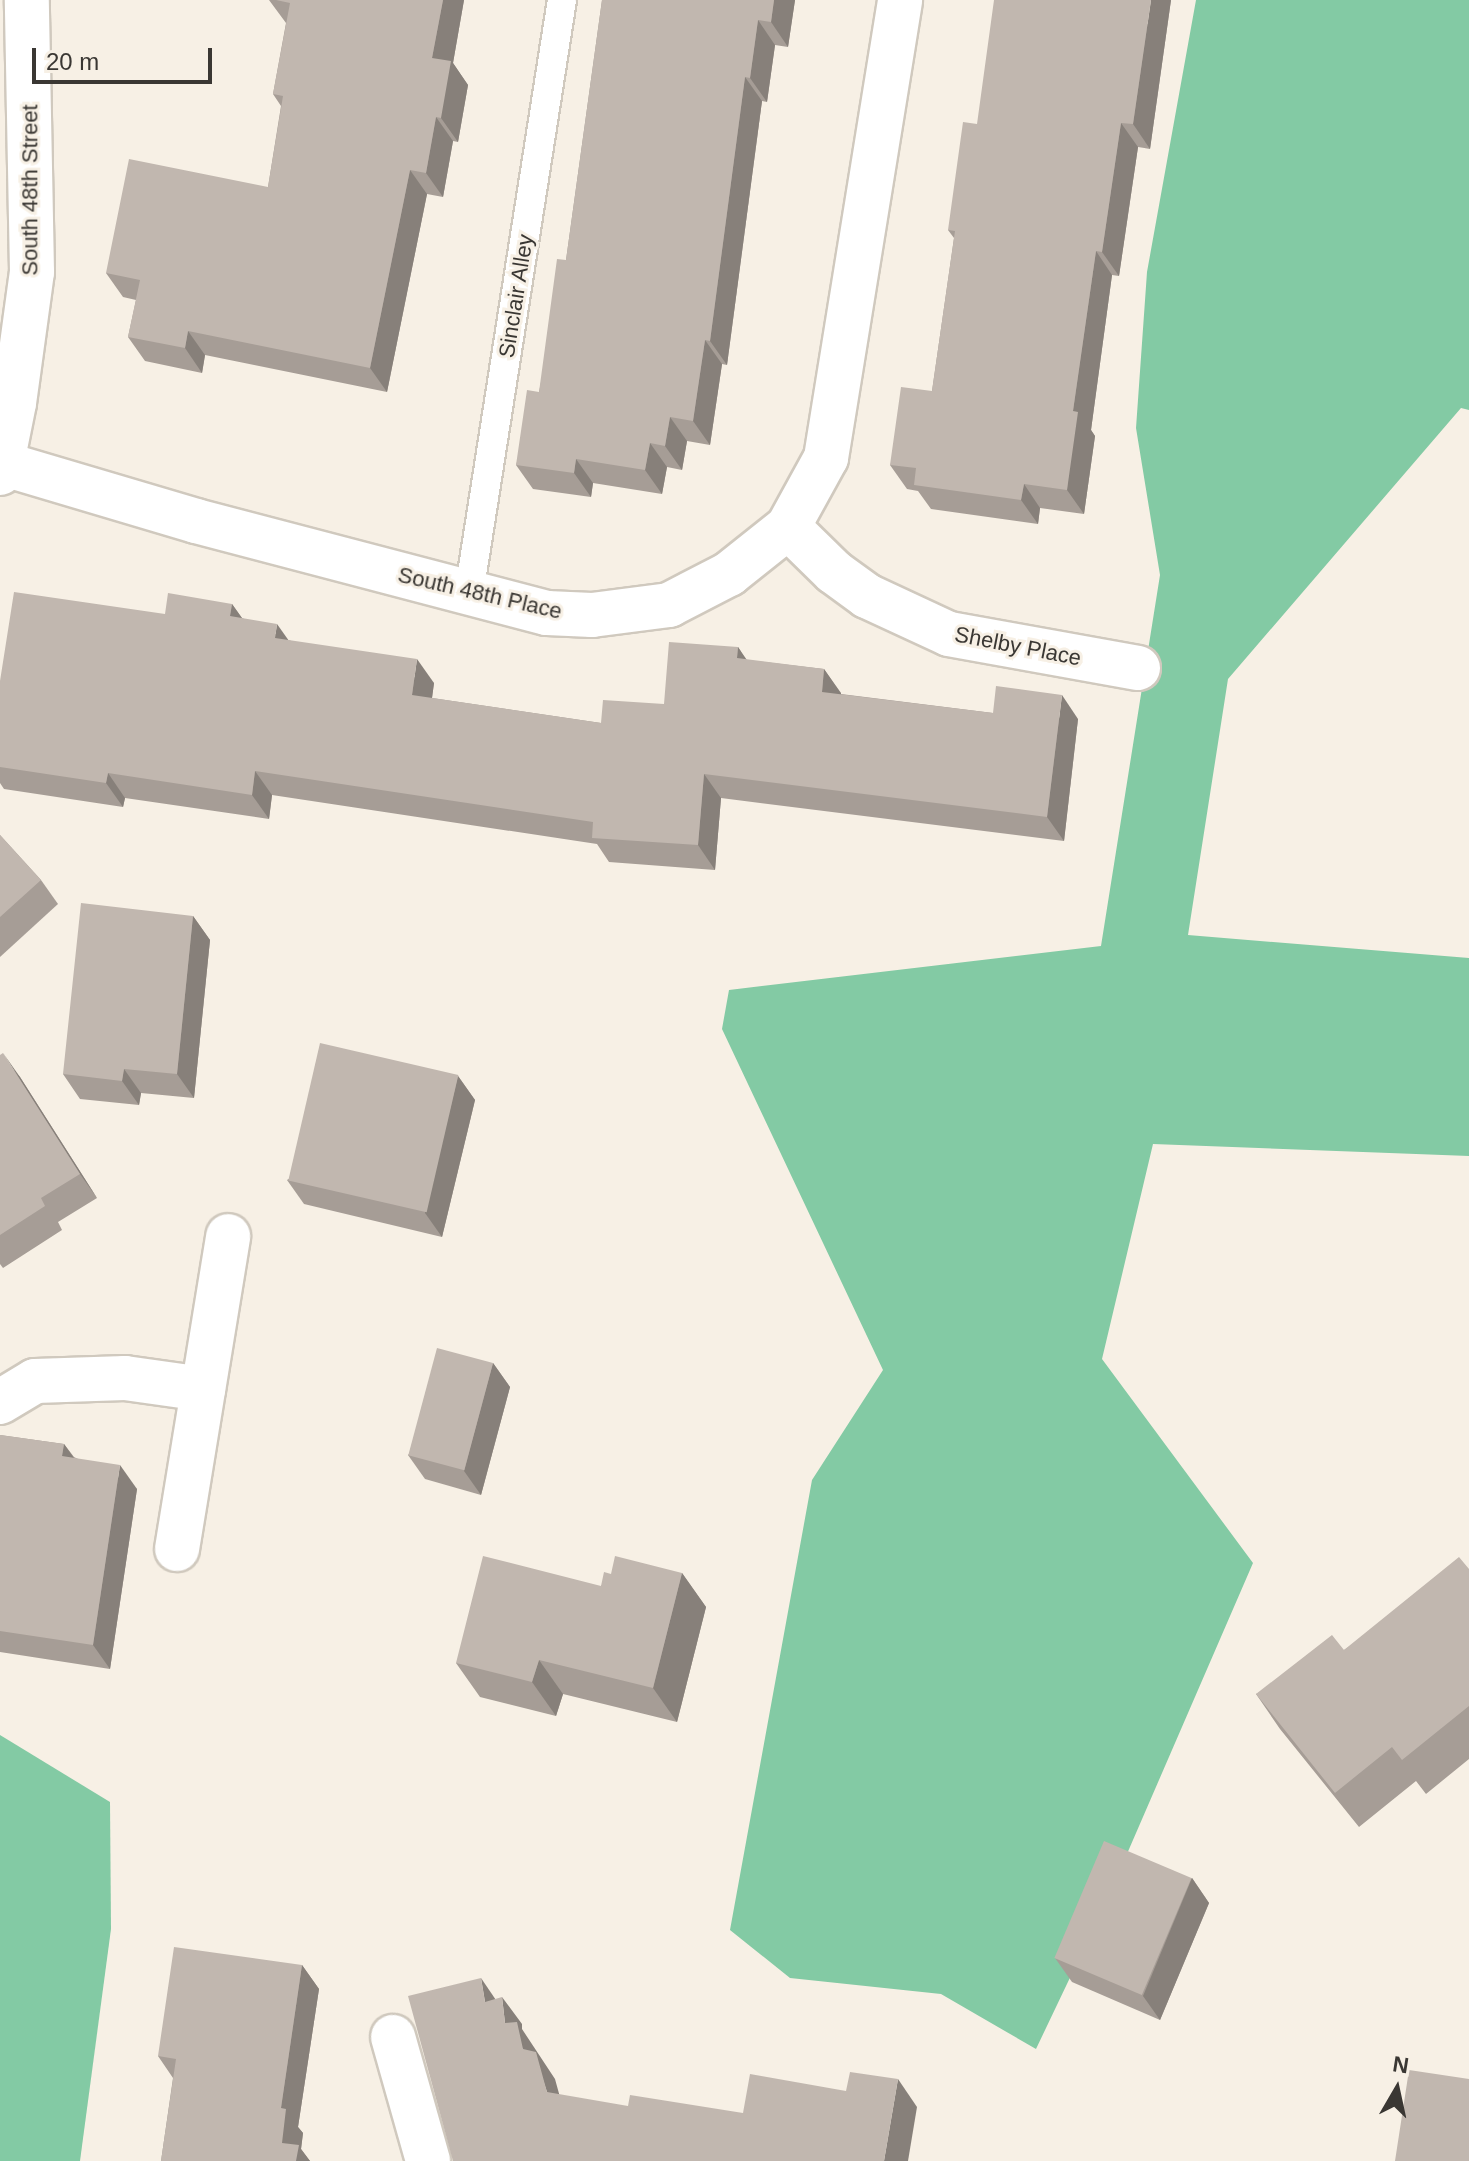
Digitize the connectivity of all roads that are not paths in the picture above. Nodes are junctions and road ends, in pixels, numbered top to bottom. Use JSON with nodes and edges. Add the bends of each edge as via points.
{"nodes":[{"id":1,"x":27,"y":0,"type":"edge"},
{"id":2,"x":562,"y":0,"type":"edge"},
{"id":3,"x":900,"y":0,"type":"edge"},
{"id":4,"x":2,"y":468,"type":"edge"},
{"id":5,"x":788,"y":527,"type":"junction"},
{"id":6,"x":469,"y":593,"type":"junction"},
{"id":7,"x":1138,"y":668,"type":"dead end"},
{"id":8,"x":228,"y":1236,"type":"dead end"},
{"id":9,"x":203,"y":1389,"type":"junction"},
{"id":10,"x":0,"y":1402,"type":"edge"},
{"id":11,"x":177,"y":1549,"type":"dead end"},
{"id":12,"x":393,"y":2037,"type":"dead end"},
{"id":13,"x":428,"y":2161,"type":"edge"}],
"edges":[{"from":1,"to":4,"type":"street","name":"South 48th Street","via":[[32,272]]},
{"from":2,"to":6,"type":"lane","name":"Sinclair Alley"},
{"from":3,"to":5,"type":"street","name":"South 48th Place","via":[[826,458]]},
{"from":4,"to":6,"type":"street","name":"South 48th Place"},
{"from":5,"to":6,"type":"street","name":"South 48th Place","via":[[729,574],[669,605],[592,615],[547,613]]},
{"from":5,"to":7,"type":"street","name":"Shelby Place","via":[[867,596],[949,634]]},
{"from":8,"to":9,"type":"street"},
{"from":9,"to":10,"type":"street","via":[[125,1378],[35,1381]]},
{"from":9,"to":11,"type":"street"},
{"from":12,"to":13,"type":"street"}]}
